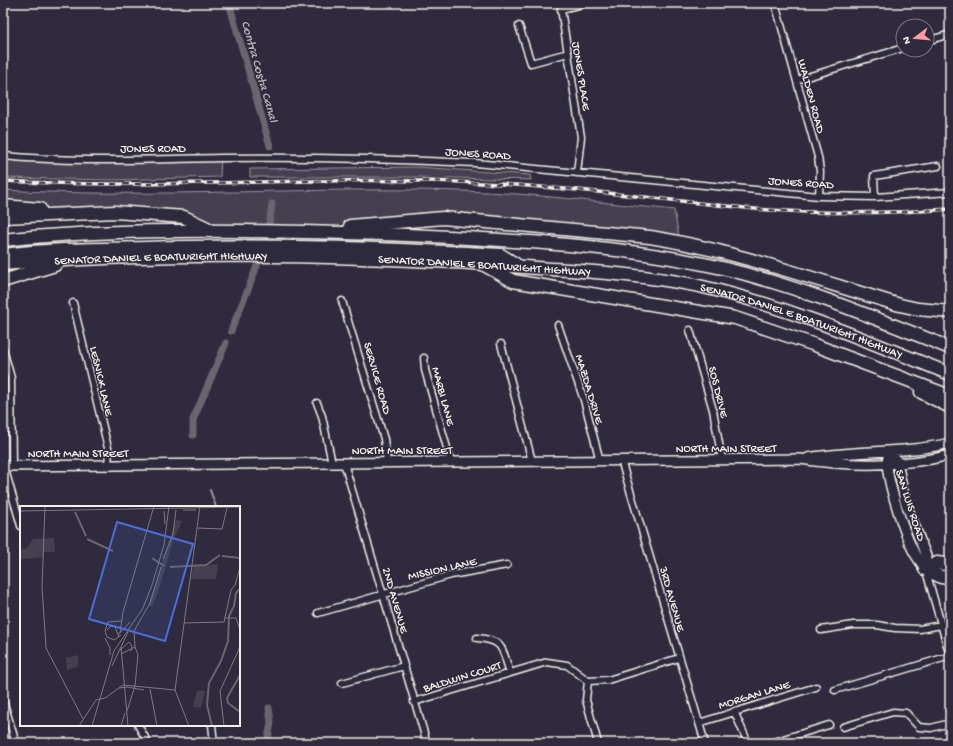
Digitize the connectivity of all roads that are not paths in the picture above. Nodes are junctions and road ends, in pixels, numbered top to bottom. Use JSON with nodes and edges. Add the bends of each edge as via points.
{"nodes":[{"id":1,"x":586,"y":3,"type":"edge"},
{"id":2,"x":775,"y":3,"type":"edge"},
{"id":3,"x":519,"y":26,"type":"dead end"},
{"id":4,"x":950,"y":34,"type":"edge"},
{"id":5,"x":935,"y":39,"type":"edge"},
{"id":6,"x":895,"y":50,"type":"edge"},
{"id":7,"x":568,"y":53,"type":"junction"},
{"id":8,"x":797,"y":80,"type":"junction"},
{"id":9,"x":3,"y":156,"type":"edge"},
{"id":10,"x":938,"y":166,"type":"dead end"},
{"id":11,"x":577,"y":173,"type":"junction"},
{"id":12,"x":950,"y":192,"type":"edge"},
{"id":13,"x":818,"y":196,"type":"junction"},
{"id":14,"x":876,"y":197,"type":"junction"},
{"id":15,"x":3,"y":206,"type":"edge"},
{"id":16,"x":85,"y":213,"type":"junction"},
{"id":17,"x":3,"y":217,"type":"edge"},
{"id":18,"x":212,"y":230,"type":"junction"},
{"id":19,"x":291,"y":231,"type":"junction"},
{"id":20,"x":3,"y":240,"type":"edge"},
{"id":21,"x":236,"y":251,"type":"junction"},
{"id":22,"x":278,"y":251,"type":"junction"},
{"id":23,"x":3,"y":255,"type":"edge"},
{"id":24,"x":78,"y":258,"type":"junction"},
{"id":25,"x":481,"y":263,"type":"junction"},
{"id":26,"x":3,"y":264,"type":"edge"},
{"id":27,"x":520,"y":266,"type":"junction"},
{"id":28,"x":3,"y":281,"type":"edge"},
{"id":29,"x":342,"y":301,"type":"dead end"},
{"id":30,"x":72,"y":303,"type":"dead end"},
{"id":31,"x":950,"y":312,"type":"edge"},
{"id":32,"x":558,"y":325,"type":"dead end"},
{"id":33,"x":690,"y":330,"type":"dead end"},
{"id":34,"x":501,"y":344,"type":"dead end"},
{"id":35,"x":950,"y":348,"type":"edge"},
{"id":36,"x":3,"y":349,"type":"edge"},
{"id":37,"x":424,"y":358,"type":"dead end"},
{"id":38,"x":874,"y":367,"type":"junction"},
{"id":39,"x":950,"y":374,"type":"edge"},
{"id":40,"x":950,"y":396,"type":"edge"},
{"id":41,"x":317,"y":404,"type":"dead end"},
{"id":42,"x":950,"y":407,"type":"edge"},
{"id":43,"x":950,"y":443,"type":"edge"},
{"id":44,"x":889,"y":451,"type":"junction"},
{"id":45,"x":950,"y":455,"type":"edge"},
{"id":46,"x":800,"y":459,"type":"junction"},
{"id":47,"x":621,"y":460,"type":"junction"},
{"id":48,"x":722,"y":460,"type":"junction"},
{"id":49,"x":532,"y":461,"type":"junction"},
{"id":50,"x":600,"y":461,"type":"junction"},
{"id":51,"x":387,"y":462,"type":"junction"},
{"id":52,"x":452,"y":462,"type":"junction"},
{"id":53,"x":897,"y":462,"type":"junction"},
{"id":54,"x":332,"y":463,"type":"junction"},
{"id":55,"x":344,"y":463,"type":"junction"},
{"id":56,"x":886,"y":463,"type":"junction"},
{"id":57,"x":108,"y":465,"type":"junction"},
{"id":58,"x":6,"y":466,"type":"edge"},
{"id":59,"x":20,"y":522,"type":"edge"},
{"id":60,"x":507,"y":565,"type":"dead end"},
{"id":61,"x":950,"y":565,"type":"edge"},
{"id":62,"x":925,"y":569,"type":"junction"},
{"id":63,"x":950,"y":578,"type":"edge"},
{"id":64,"x":382,"y":594,"type":"junction"},
{"id":65,"x":318,"y":613,"type":"dead end"},
{"id":66,"x":941,"y":625,"type":"junction"},
{"id":67,"x":821,"y":630,"type":"dead end"},
{"id":68,"x":947,"y":634,"type":"edge"},
{"id":69,"x":477,"y":638,"type":"dead end"},
{"id":70,"x":950,"y":656,"type":"edge"},
{"id":71,"x":679,"y":658,"type":"junction"},
{"id":72,"x":404,"y":666,"type":"junction"},
{"id":73,"x":510,"y":673,"type":"junction"},
{"id":74,"x":588,"y":681,"type":"junction"},
{"id":75,"x":342,"y":683,"type":"dead end"},
{"id":76,"x":816,"y":688,"type":"dead end"},
{"id":77,"x":835,"y":690,"type":"dead end"},
{"id":78,"x":3,"y":700,"type":"edge"},
{"id":79,"x":414,"y":702,"type":"junction"},
{"id":80,"x":734,"y":711,"type":"junction"},
{"id":81,"x":699,"y":722,"type":"junction"},
{"id":82,"x":950,"y":723,"type":"edge"},
{"id":83,"x":829,"y":725,"type":"dead end"},
{"id":84,"x":139,"y":726,"type":"edge"},
{"id":85,"x":212,"y":726,"type":"edge"},
{"id":86,"x":843,"y":727,"type":"dead end"},
{"id":87,"x":16,"y":743,"type":"edge"},
{"id":88,"x":148,"y":743,"type":"edge"},
{"id":89,"x":214,"y":743,"type":"edge"},
{"id":90,"x":427,"y":743,"type":"edge"},
{"id":91,"x":598,"y":743,"type":"edge"},
{"id":92,"x":705,"y":743,"type":"edge"},
{"id":93,"x":748,"y":743,"type":"edge"},
{"id":94,"x":770,"y":743,"type":"edge"}],
"edges":[{"from":1,"to":7,"type":"street","name":"JONES PLACE","via":[[561,9]]},
{"from":2,"to":8,"type":"street","name":"WALDEN ROAD"},
{"from":3,"to":7,"type":"street","via":[[531,63]]},
{"from":4,"to":5,"type":"street"},
{"from":6,"to":8,"type":"street"},
{"from":7,"to":11,"type":"street","name":"JONES PLACE","via":[[581,137]]},
{"from":8,"to":13,"type":"street","name":"WALDEN ROAD","via":[[818,157]]},
{"from":9,"to":11,"type":"street","name":"JONES ROAD","via":[[69,160],[424,160]]},
{"from":10,"to":14,"type":"street","via":[[874,176]]},
{"from":11,"to":13,"type":"street","name":"JONES ROAD"},
{"from":12,"to":14,"type":"street","name":"JONES ROAD"},
{"from":13,"to":14,"type":"street","name":"JONES ROAD"},
{"from":15,"to":16,"type":"highway"},
{"from":16,"to":17,"type":"highway"},
{"from":16,"to":18,"type":"highway","via":[[115,212],[184,217]]},
{"from":18,"to":19,"type":"highway","name":"SENATOR DANIEL E BOATWRIGHT HIGHWAY"},
{"from":18,"to":20,"type":"highway","name":"SENATOR DANIEL E BOATWRIGHT HIGHWAY","via":[[67,234]]},
{"from":19,"to":31,"type":"highway","via":[[443,218],[650,237],[717,252],[900,305]]},
{"from":19,"to":35,"type":"highway","name":"SENATOR DANIEL E BOATWRIGHT HIGHWAY","via":[[504,240],[672,258],[792,288],[835,302]]},
{"from":21,"to":22,"type":"highway","name":"SENATOR DANIEL E BOATWRIGHT HIGHWAY"},
{"from":21,"to":23,"type":"highway","via":[[93,249]]},
{"from":21,"to":24,"type":"highway","name":"SENATOR DANIEL E BOATWRIGHT HIGHWAY"},
{"from":22,"to":25,"type":"highway","name":"SENATOR DANIEL E BOATWRIGHT HIGHWAY"},
{"from":22,"to":27,"type":"highway","via":[[358,248],[501,255]]},
{"from":24,"to":26,"type":"highway","name":"SENATOR DANIEL E BOATWRIGHT HIGHWAY"},
{"from":24,"to":28,"type":"highway"},
{"from":25,"to":27,"type":"highway","name":"SENATOR DANIEL E BOATWRIGHT HIGHWAY"},
{"from":25,"to":38,"type":"highway","via":[[513,281],[734,318]]},
{"from":27,"to":39,"type":"highway","name":"SENATOR DANIEL E BOATWRIGHT HIGHWAY","via":[[628,275],[711,289],[798,315]]},
{"from":29,"to":51,"type":"street","name":"SERVICE ROAD","via":[[384,439]]},
{"from":30,"to":57,"type":"street","name":"LESNICK LANE","via":[[109,452]]},
{"from":32,"to":50,"type":"street","name":"MAZDA DRIVE","via":[[584,400]]},
{"from":33,"to":48,"type":"street","name":"SOS DRIVE","via":[[713,410]]},
{"from":34,"to":49,"type":"street"},
{"from":36,"to":58,"type":"street","via":[[11,378]]},
{"from":37,"to":52,"type":"street","name":"MARBI LANE","via":[[425,370]]},
{"from":38,"to":40,"type":"highway"},
{"from":38,"to":42,"type":"highway","via":[[898,382]]},
{"from":41,"to":54,"type":"street"},
{"from":43,"to":44,"type":"main road","name":"NORTH MAIN STREET"},
{"from":44,"to":46,"type":"main road","name":"NORTH MAIN STREET","via":[[834,453]]},
{"from":44,"to":53,"type":"main road","name":"SAN LUIS ROAD"},
{"from":44,"to":56,"type":"main road","name":"SAN LUIS ROAD"},
{"from":45,"to":53,"type":"main road","name":"NORTH MAIN STREET","via":[[921,461]]},
{"from":46,"to":48,"type":"main road","name":"NORTH MAIN STREET"},
{"from":46,"to":56,"type":"main road","name":"NORTH MAIN STREET","via":[[834,464]]},
{"from":47,"to":48,"type":"main road","name":"NORTH MAIN STREET"},
{"from":47,"to":50,"type":"main road","name":"NORTH MAIN STREET"},
{"from":47,"to":71,"type":"street","name":"3RD AVENUE"},
{"from":49,"to":50,"type":"main road","name":"NORTH MAIN STREET"},
{"from":49,"to":52,"type":"main road","name":"NORTH MAIN STREET"},
{"from":51,"to":52,"type":"main road","name":"NORTH MAIN STREET"},
{"from":51,"to":55,"type":"main road","name":"NORTH MAIN STREET"},
{"from":53,"to":56,"type":"main road","name":"NORTH MAIN STREET"},
{"from":53,"to":62,"type":"main road","name":"SAN LUIS ROAD","via":[[906,501],[926,556]]},
{"from":54,"to":55,"type":"main road","name":"NORTH MAIN STREET"},
{"from":54,"to":57,"type":"main road","name":"NORTH MAIN STREET"},
{"from":55,"to":64,"type":"street","name":"2ND AVENUE"},
{"from":56,"to":62,"type":"main road","name":"SAN LUIS ROAD","via":[[888,482],[914,554]]},
{"from":57,"to":58,"type":"main road","name":"NORTH MAIN STREET"},
{"from":58,"to":59,"type":"street"},
{"from":60,"to":64,"type":"street","name":"MISSION LANE","via":[[451,575]]},
{"from":61,"to":62,"type":"highway","via":[[937,563]]},
{"from":62,"to":63,"type":"highway","via":[[940,577]]},
{"from":62,"to":66,"type":"street","name":"SAN LUIS ROAD"},
{"from":64,"to":65,"type":"street","name":"MISSION LANE"},
{"from":64,"to":72,"type":"street","name":"2ND AVENUE"},
{"from":66,"to":67,"type":"street","via":[[920,629],[853,625]]},
{"from":66,"to":68,"type":"street","name":"SAN LUIS ROAD"},
{"from":68,"to":70,"type":"street","name":"SAN LUIS ROAD"},
{"from":69,"to":73,"type":"street","name":"BALDWIN COURT","via":[[492,639],[496,642],[501,648]]},
{"from":70,"to":77,"type":"street"},
{"from":71,"to":74,"type":"street","via":[[608,680]]},
{"from":71,"to":81,"type":"street","name":"3RD AVENUE"},
{"from":72,"to":75,"type":"street"},
{"from":72,"to":79,"type":"street","name":"2ND AVENUE"},
{"from":73,"to":74,"type":"street","via":[[548,662],[567,665]]},
{"from":73,"to":79,"type":"street","name":"BALDWIN COURT"},
{"from":74,"to":91,"type":"street","via":[[586,700]]},
{"from":76,"to":80,"type":"street","name":"MORGAN LANE"},
{"from":78,"to":87,"type":"street"},
{"from":79,"to":90,"type":"street","name":"2ND AVENUE"},
{"from":80,"to":81,"type":"street","name":"MORGAN LANE"},
{"from":80,"to":93,"type":"street"},
{"from":81,"to":92,"type":"street","name":"3RD AVENUE"},
{"from":82,"to":86,"type":"street","via":[[932,728],[919,727],[906,713],[893,712]]},
{"from":83,"to":94,"type":"street"},
{"from":84,"to":88,"type":"street"},
{"from":85,"to":89,"type":"street"}]}
